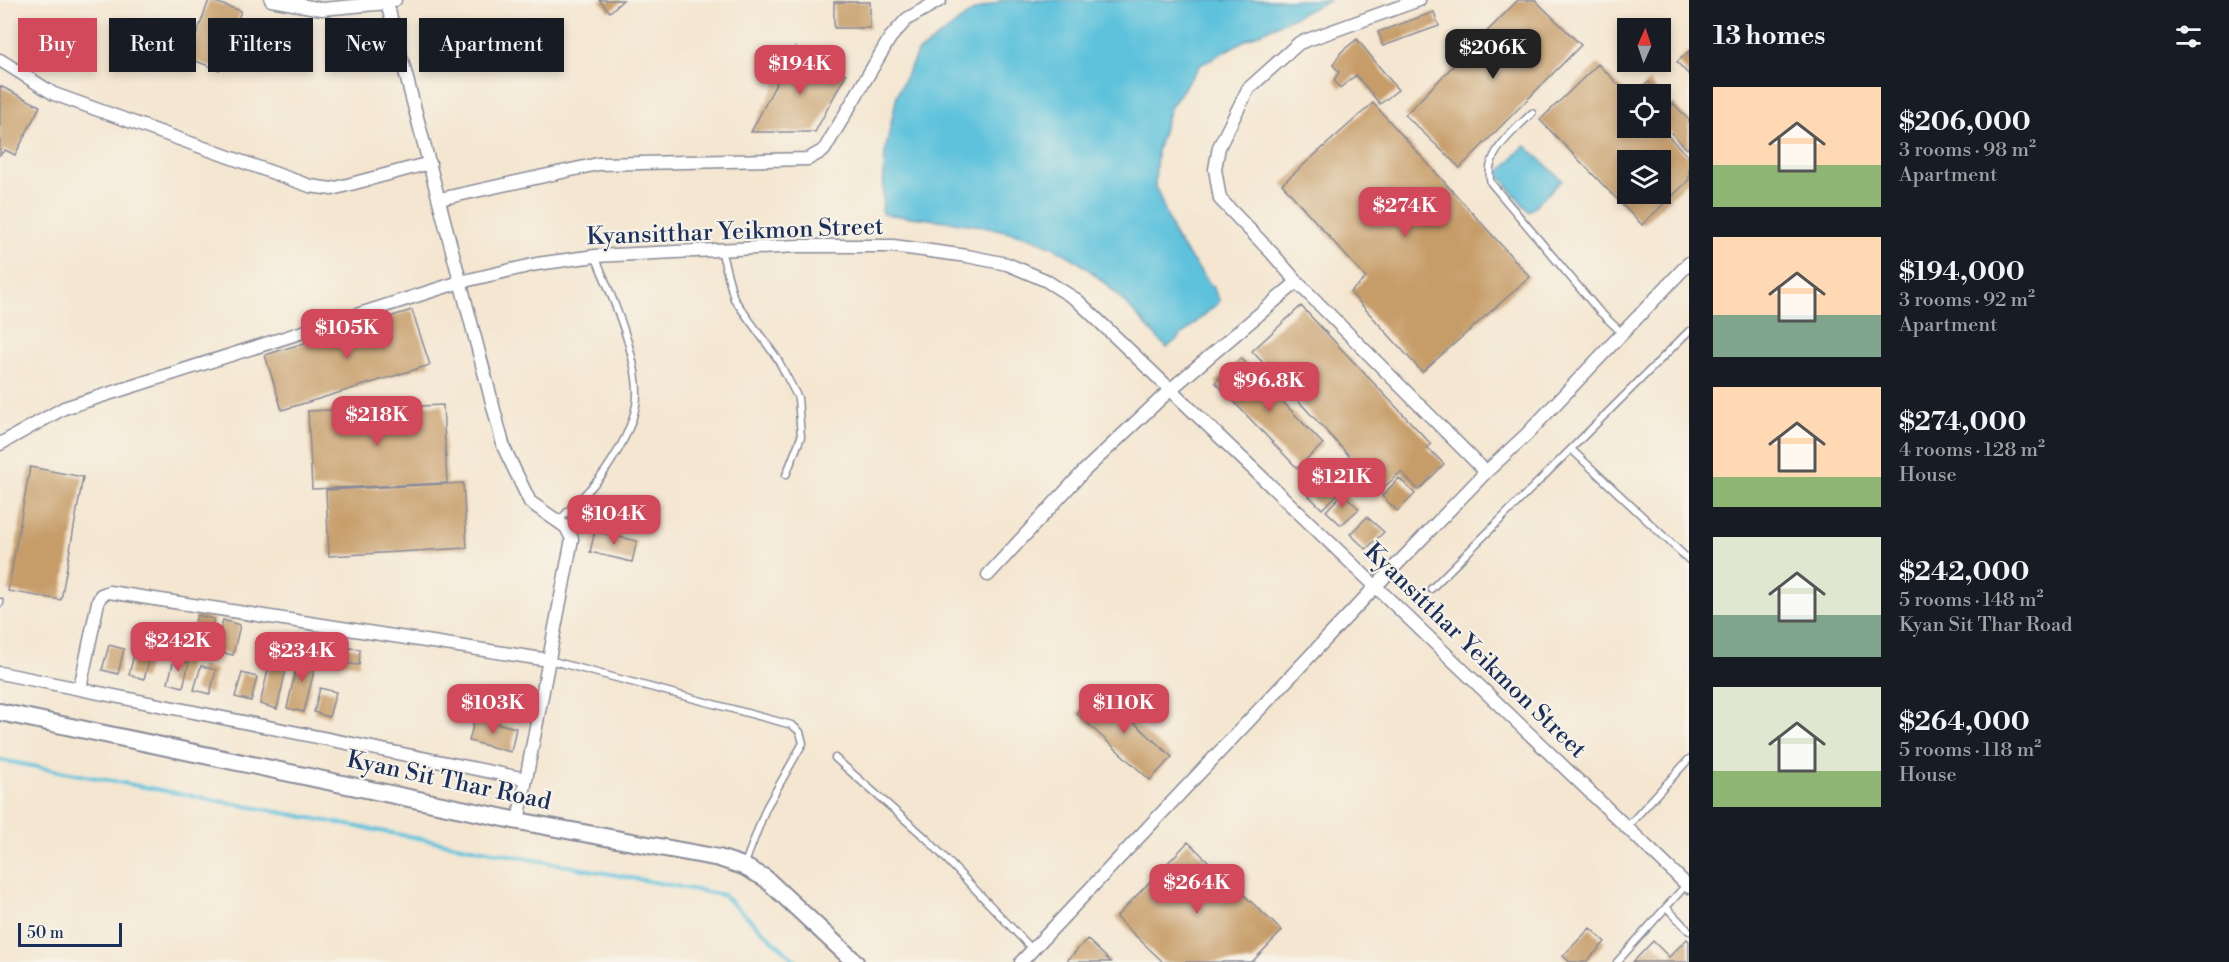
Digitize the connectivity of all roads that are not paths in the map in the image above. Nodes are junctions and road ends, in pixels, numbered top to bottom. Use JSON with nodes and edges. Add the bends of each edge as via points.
{"nodes":[{"id":1,"x":271,"y":0,"type":"edge"},
{"id":2,"x":940,"y":0,"type":"edge"},
{"id":3,"x":1419,"y":0,"type":"edge"},
{"id":4,"x":391,"y":2,"type":"edge"},
{"id":5,"x":0,"y":60,"type":"edge"},
{"id":6,"x":1532,"y":112,"type":"dead end"},
{"id":7,"x":430,"y":163,"type":"junction"},
{"id":8,"x":440,"y":199,"type":"junction"},
{"id":9,"x":720,"y":250,"type":"junction"},
{"id":10,"x":595,"y":256,"type":"junction"},
{"id":11,"x":1689,"y":263,"type":"edge"},
{"id":12,"x":460,"y":282,"type":"junction"},
{"id":13,"x":1297,"y":282,"type":"junction"},
{"id":14,"x":1689,"y":331,"type":"edge"},
{"id":15,"x":1622,"y":333,"type":"junction"},
{"id":16,"x":1171,"y":388,"type":"junction"},
{"id":17,"x":0,"y":444,"type":"edge"},
{"id":18,"x":1571,"y":450,"type":"junction"},
{"id":19,"x":1486,"y":472,"type":"junction"},
{"id":20,"x":786,"y":475,"type":"dead end"},
{"id":21,"x":558,"y":522,"type":"junction"},
{"id":22,"x":1689,"y":560,"type":"edge"},
{"id":23,"x":988,"y":575,"type":"dead end"},
{"id":24,"x":1377,"y":585,"type":"junction"},
{"id":25,"x":1431,"y":589,"type":"dead end"},
{"id":26,"x":549,"y":660,"type":"junction"},
{"id":27,"x":0,"y":673,"type":"edge"},
{"id":28,"x":80,"y":688,"type":"junction"},
{"id":29,"x":0,"y":712,"type":"edge"},
{"id":30,"x":835,"y":758,"type":"dead end"},
{"id":31,"x":1689,"y":759,"type":"edge"},
{"id":32,"x":526,"y":779,"type":"junction"},
{"id":33,"x":518,"y":821,"type":"junction"},
{"id":34,"x":1627,"y":827,"type":"junction"},
{"id":35,"x":744,"y":866,"type":"junction"},
{"id":36,"x":1688,"y":886,"type":"edge"},
{"id":37,"x":1666,"y":907,"type":"junction"},
{"id":38,"x":1689,"y":931,"type":"edge"},
{"id":39,"x":1033,"y":950,"type":"junction"},
{"id":40,"x":855,"y":962,"type":"edge"},
{"id":41,"x":1021,"y":962,"type":"edge"},
{"id":42,"x":1617,"y":962,"type":"edge"}],
"edges":[{"from":1,"to":4,"type":"street","via":[[322,9]]},
{"from":2,"to":8,"type":"street","via":[[908,19],[890,38],[824,150],[808,159],[598,164]]},
{"from":3,"to":13,"type":"street","via":[[1299,43],[1248,89],[1220,147],[1215,169],[1220,199]]},
{"from":4,"to":7,"type":"street"},
{"from":5,"to":7,"type":"street","via":[[54,93],[310,186],[332,189]]},
{"from":6,"to":15,"type":"lane","via":[[1497,149],[1489,170],[1491,183]]},
{"from":7,"to":8,"type":"street"},
{"from":8,"to":12,"type":"street"},
{"from":9,"to":10,"type":"street","name":"Kyansitthar Yeikmon Street"},
{"from":9,"to":16,"type":"street","name":"Kyansitthar Yeikmon Street","via":[[893,246],[1007,264],[1045,280],[1077,300]]},
{"from":9,"to":20,"type":"lane","via":[[734,299],[777,358],[798,399],[801,436]]},
{"from":10,"to":12,"type":"street","name":"Kyansitthar Yeikmon Street","via":[[537,264]]},
{"from":10,"to":21,"type":"lane","via":[[619,315],[636,378],[636,405],[628,432],[604,472]]},
{"from":11,"to":15,"type":"street"},
{"from":12,"to":17,"type":"street","name":"Kyansitthar Yeikmon Street","via":[[64,408]]},
{"from":12,"to":21,"type":"street","via":[[504,448],[530,502]]},
{"from":13,"to":16,"type":"street"},
{"from":13,"to":19,"type":"street"},
{"from":14,"to":18,"type":"lane"},
{"from":15,"to":19,"type":"street"},
{"from":16,"to":23,"type":"street","via":[[1084,471]]},
{"from":16,"to":24,"type":"street","name":"Kyansitthar Yeikmon Street"},
{"from":18,"to":22,"type":"lane"},
{"from":18,"to":25,"type":"lane"},
{"from":19,"to":24,"type":"street"},
{"from":21,"to":26,"type":"street","via":[[572,539]]},
{"from":24,"to":34,"type":"street","name":"Kyansitthar Yeikmon Street"},
{"from":24,"to":39,"type":"street"},
{"from":26,"to":28,"type":"street","via":[[109,592],[101,595],[98,602]]},
{"from":26,"to":32,"type":"street"},
{"from":26,"to":35,"type":"lane","via":[[792,725],[800,732],[803,742],[766,808]]},
{"from":27,"to":28,"type":"street"},
{"from":28,"to":32,"type":"street"},
{"from":29,"to":33,"type":"main road","name":"Kyan Sit Thar Road"},
{"from":30,"to":39,"type":"lane","via":[[927,839]]},
{"from":31,"to":34,"type":"lane"},
{"from":32,"to":33,"type":"street"},
{"from":33,"to":35,"type":"main road","name":"Kyan Sit Thar Road"},
{"from":34,"to":36,"type":"street","name":"Kyansitthar Yeikmon Street"},
{"from":35,"to":40,"type":"main road","name":"Kyan Sit Thar Road","via":[[765,878]]},
{"from":36,"to":37,"type":"lane"},
{"from":37,"to":38,"type":"lane"},
{"from":37,"to":42,"type":"lane"},
{"from":39,"to":41,"type":"street"}]}
